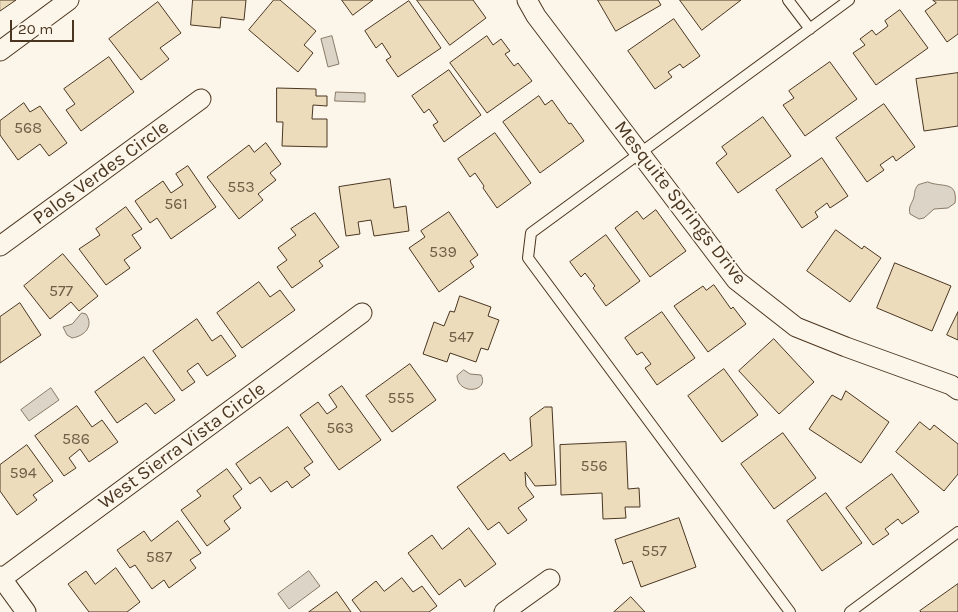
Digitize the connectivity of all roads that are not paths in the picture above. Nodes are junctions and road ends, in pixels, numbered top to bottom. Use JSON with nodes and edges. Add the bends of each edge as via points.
{"nodes":[{"id":1,"x":70,"y":0,"type":"edge"},
{"id":2,"x":527,"y":0,"type":"edge"},
{"id":3,"x":788,"y":0,"type":"edge"},
{"id":4,"x":849,"y":0,"type":"edge"},
{"id":5,"x":810,"y":29,"type":"junction"},
{"id":6,"x":0,"y":51,"type":"edge"},
{"id":7,"x":201,"y":99,"type":"dead end"},
{"id":8,"x":641,"y":153,"type":"junction"},
{"id":9,"x":0,"y":246,"type":"edge"},
{"id":10,"x":362,"y":313,"type":"dead end"},
{"id":11,"x":958,"y":390,"type":"edge"},
{"id":12,"x":958,"y":532,"type":"edge"},
{"id":13,"x":1,"y":578,"type":"edge"},
{"id":14,"x":550,"y":579,"type":"dead end"},
{"id":15,"x":26,"y":612,"type":"edge"},
{"id":16,"x":504,"y":612,"type":"edge"},
{"id":17,"x":790,"y":612,"type":"edge"},
{"id":18,"x":850,"y":612,"type":"edge"}],
"edges":[{"from":1,"to":6,"type":"street"},
{"from":2,"to":8,"type":"street","name":"Mesquite Springs Drive"},
{"from":3,"to":5,"type":"lane"},
{"from":4,"to":5,"type":"lane"},
{"from":5,"to":8,"type":"lane"},
{"from":7,"to":9,"type":"street","name":"Palos Verdes Circle"},
{"from":8,"to":11,"type":"street","name":"Mesquite Springs Drive","via":[[736,280],[796,327]]},
{"from":8,"to":17,"type":"lane","via":[[530,233],[528,258]]},
{"from":10,"to":13,"type":"street","name":"West Sierra Vista Circle"},
{"from":12,"to":18,"type":"lane"},
{"from":13,"to":15,"type":"street"},
{"from":14,"to":16,"type":"street"}]}
